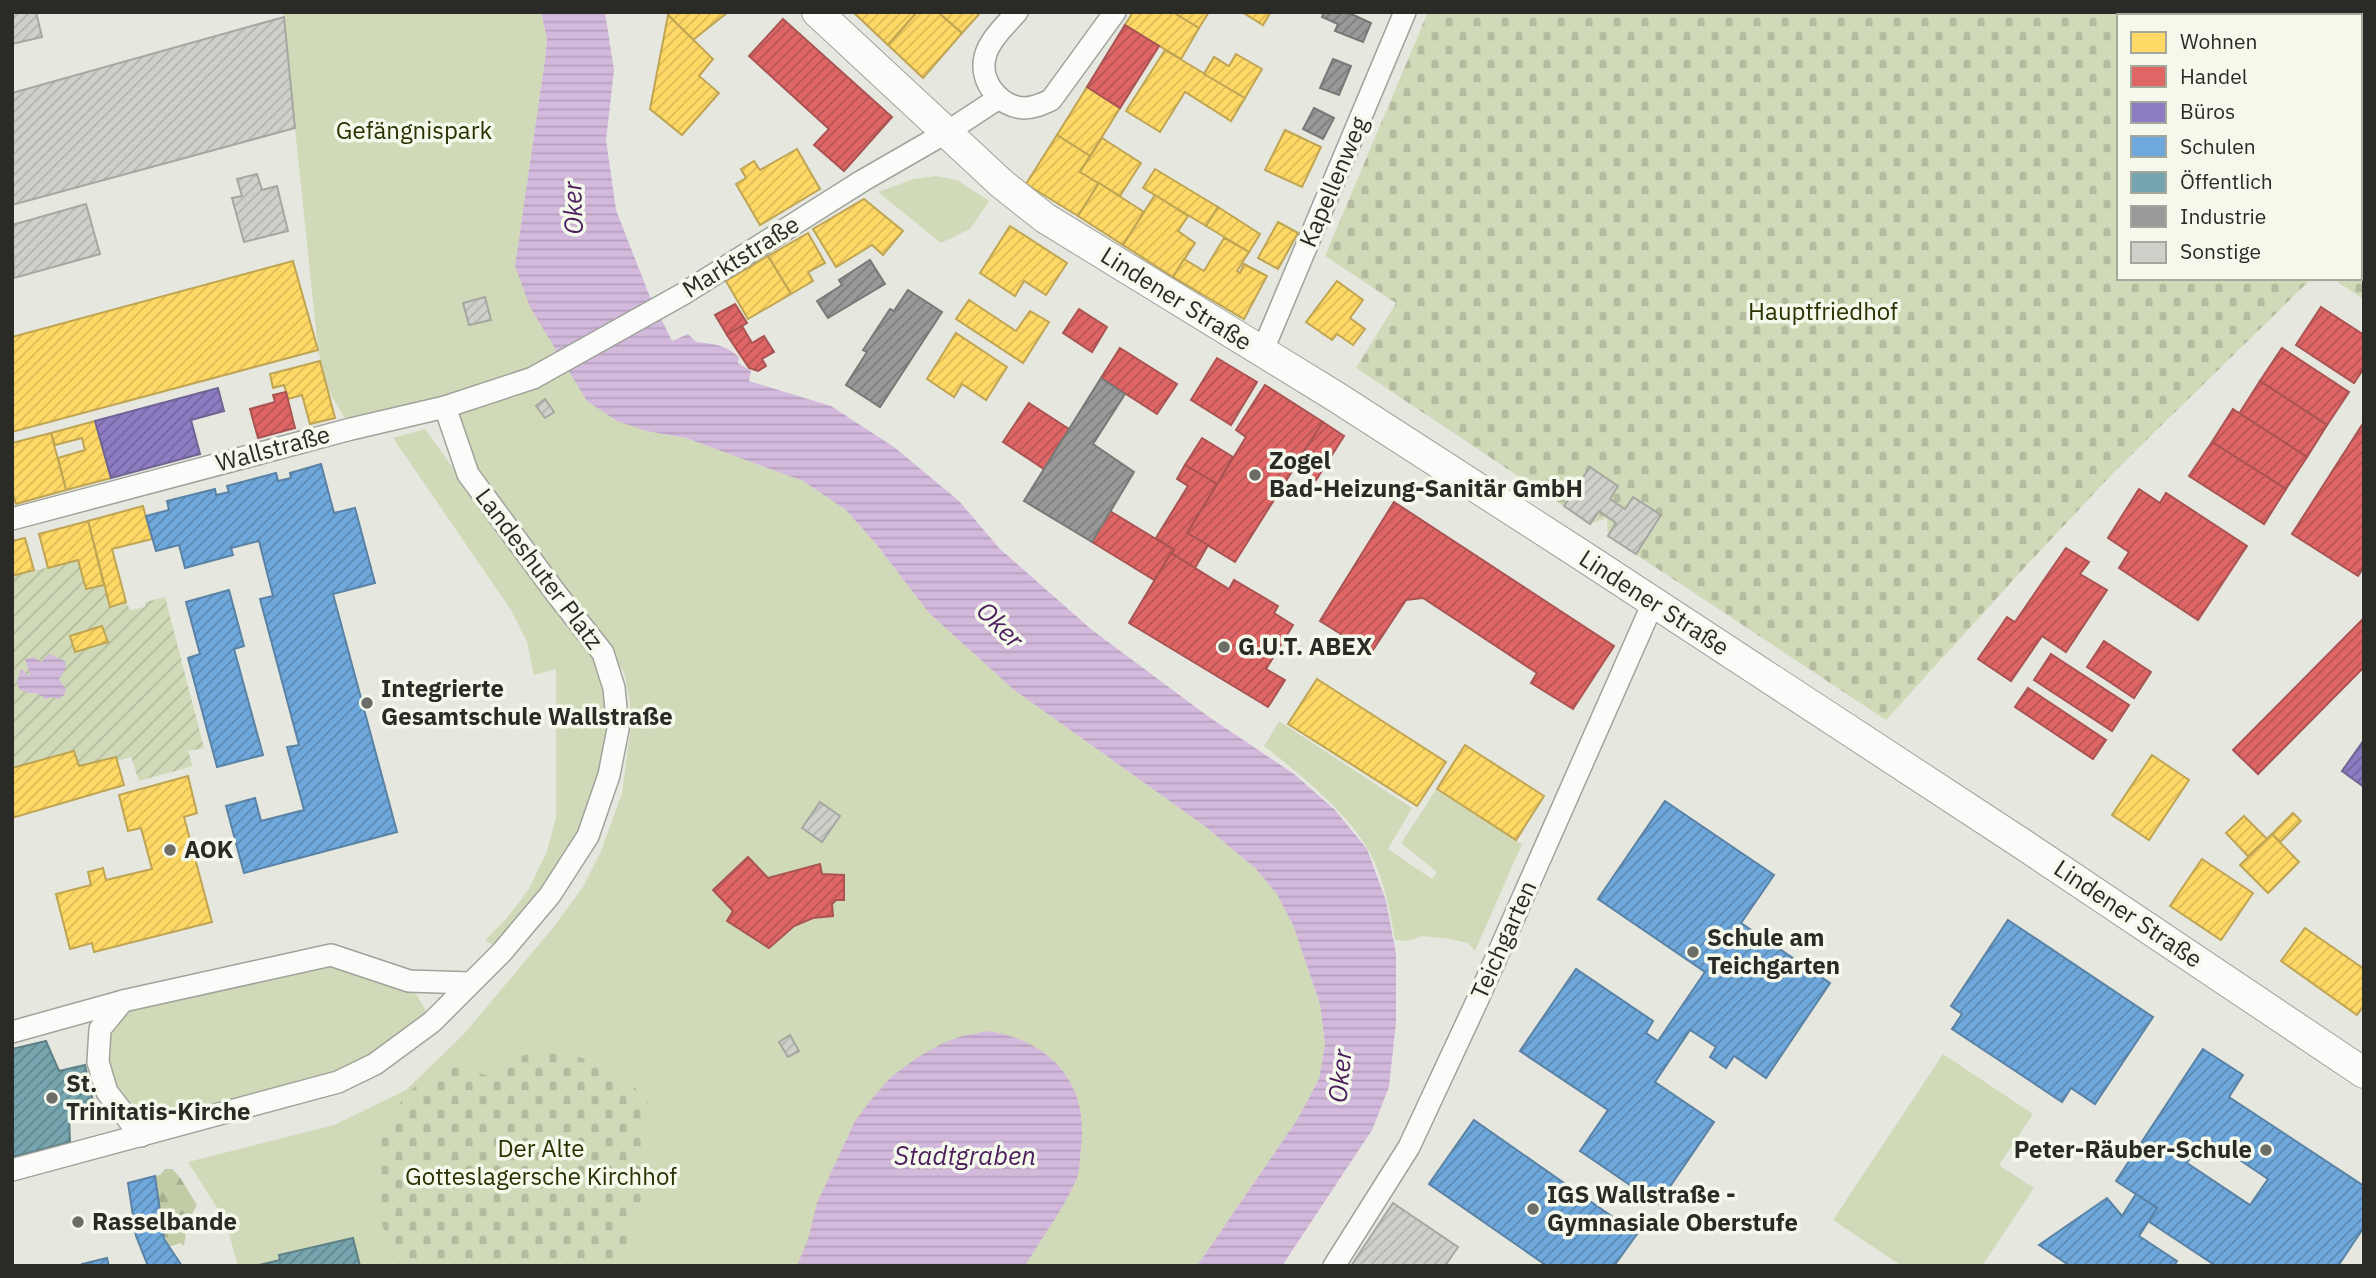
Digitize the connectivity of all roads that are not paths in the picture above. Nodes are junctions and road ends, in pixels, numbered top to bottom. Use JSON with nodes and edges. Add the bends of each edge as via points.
{"nodes":[{"id":1,"x":817,"y":12,"type":"edge"},
{"id":2,"x":1017,"y":12,"type":"edge"},
{"id":3,"x":1115,"y":12,"type":"edge"},
{"id":4,"x":1405,"y":12,"type":"edge"},
{"id":5,"x":999,"y":98,"type":"junction"},
{"id":6,"x":947,"y":132,"type":"junction"},
{"id":7,"x":1262,"y":352,"type":"junction"},
{"id":8,"x":533,"y":378,"type":"joint"},
{"id":9,"x":444,"y":407,"type":"junction"},
{"id":10,"x":12,"y":519,"type":"edge"},
{"id":11,"x":1653,"y":603,"type":"junction"},
{"id":12,"x":469,"y":983,"type":"junction"},
{"id":13,"x":123,"y":1001,"type":"junction"},
{"id":14,"x":12,"y":1032,"type":"edge"},
{"id":15,"x":2364,"y":1073,"type":"edge"},
{"id":16,"x":141,"y":1136,"type":"junction"},
{"id":17,"x":12,"y":1170,"type":"edge"},
{"id":18,"x":1334,"y":1266,"type":"edge"}],
"edges":[{"from":1,"to":6,"type":"main road","name":"Lindener Straße"},
{"from":2,"to":5,"type":"street","via":[[989,46],[984,60],[984,73]]},
{"from":3,"to":5,"type":"street","via":[[1051,100],[1025,108]]},
{"from":4,"to":7,"type":"street","name":"Kapellenweg"},
{"from":5,"to":6,"type":"street","name":"Marktstraße"},
{"from":6,"to":7,"type":"main road","name":"Lindener Straße","via":[[1045,218]]},
{"from":6,"to":8,"type":"street","name":"Marktstraße","via":[[683,295]]},
{"from":7,"to":11,"type":"main road","name":"Lindener Straße"},
{"from":8,"to":9,"type":"street","name":"Wallstraße"},
{"from":9,"to":10,"type":"street","name":"Wallstraße"},
{"from":9,"to":12,"type":"street","name":"Landeshuter Platz","via":[[468,474],[603,653],[614,688],[618,729],[609,775],[588,836],[550,895]]},
{"from":11,"to":15,"type":"main road","name":"Lindener Straße"},
{"from":11,"to":18,"type":"street","name":"Teichgarten","via":[[1409,1147]]},
{"from":12,"to":13,"type":"street","via":[[409,981],[331,955]]},
{"from":12,"to":16,"type":"street","name":"Landeshuter Platz","via":[[405,1043],[338,1082]]},
{"from":13,"to":14,"type":"street"},
{"from":13,"to":16,"type":"street","via":[[100,1029],[99,1062],[107,1093]]},
{"from":16,"to":17,"type":"street","name":"Landeshuter Platz"}]}
